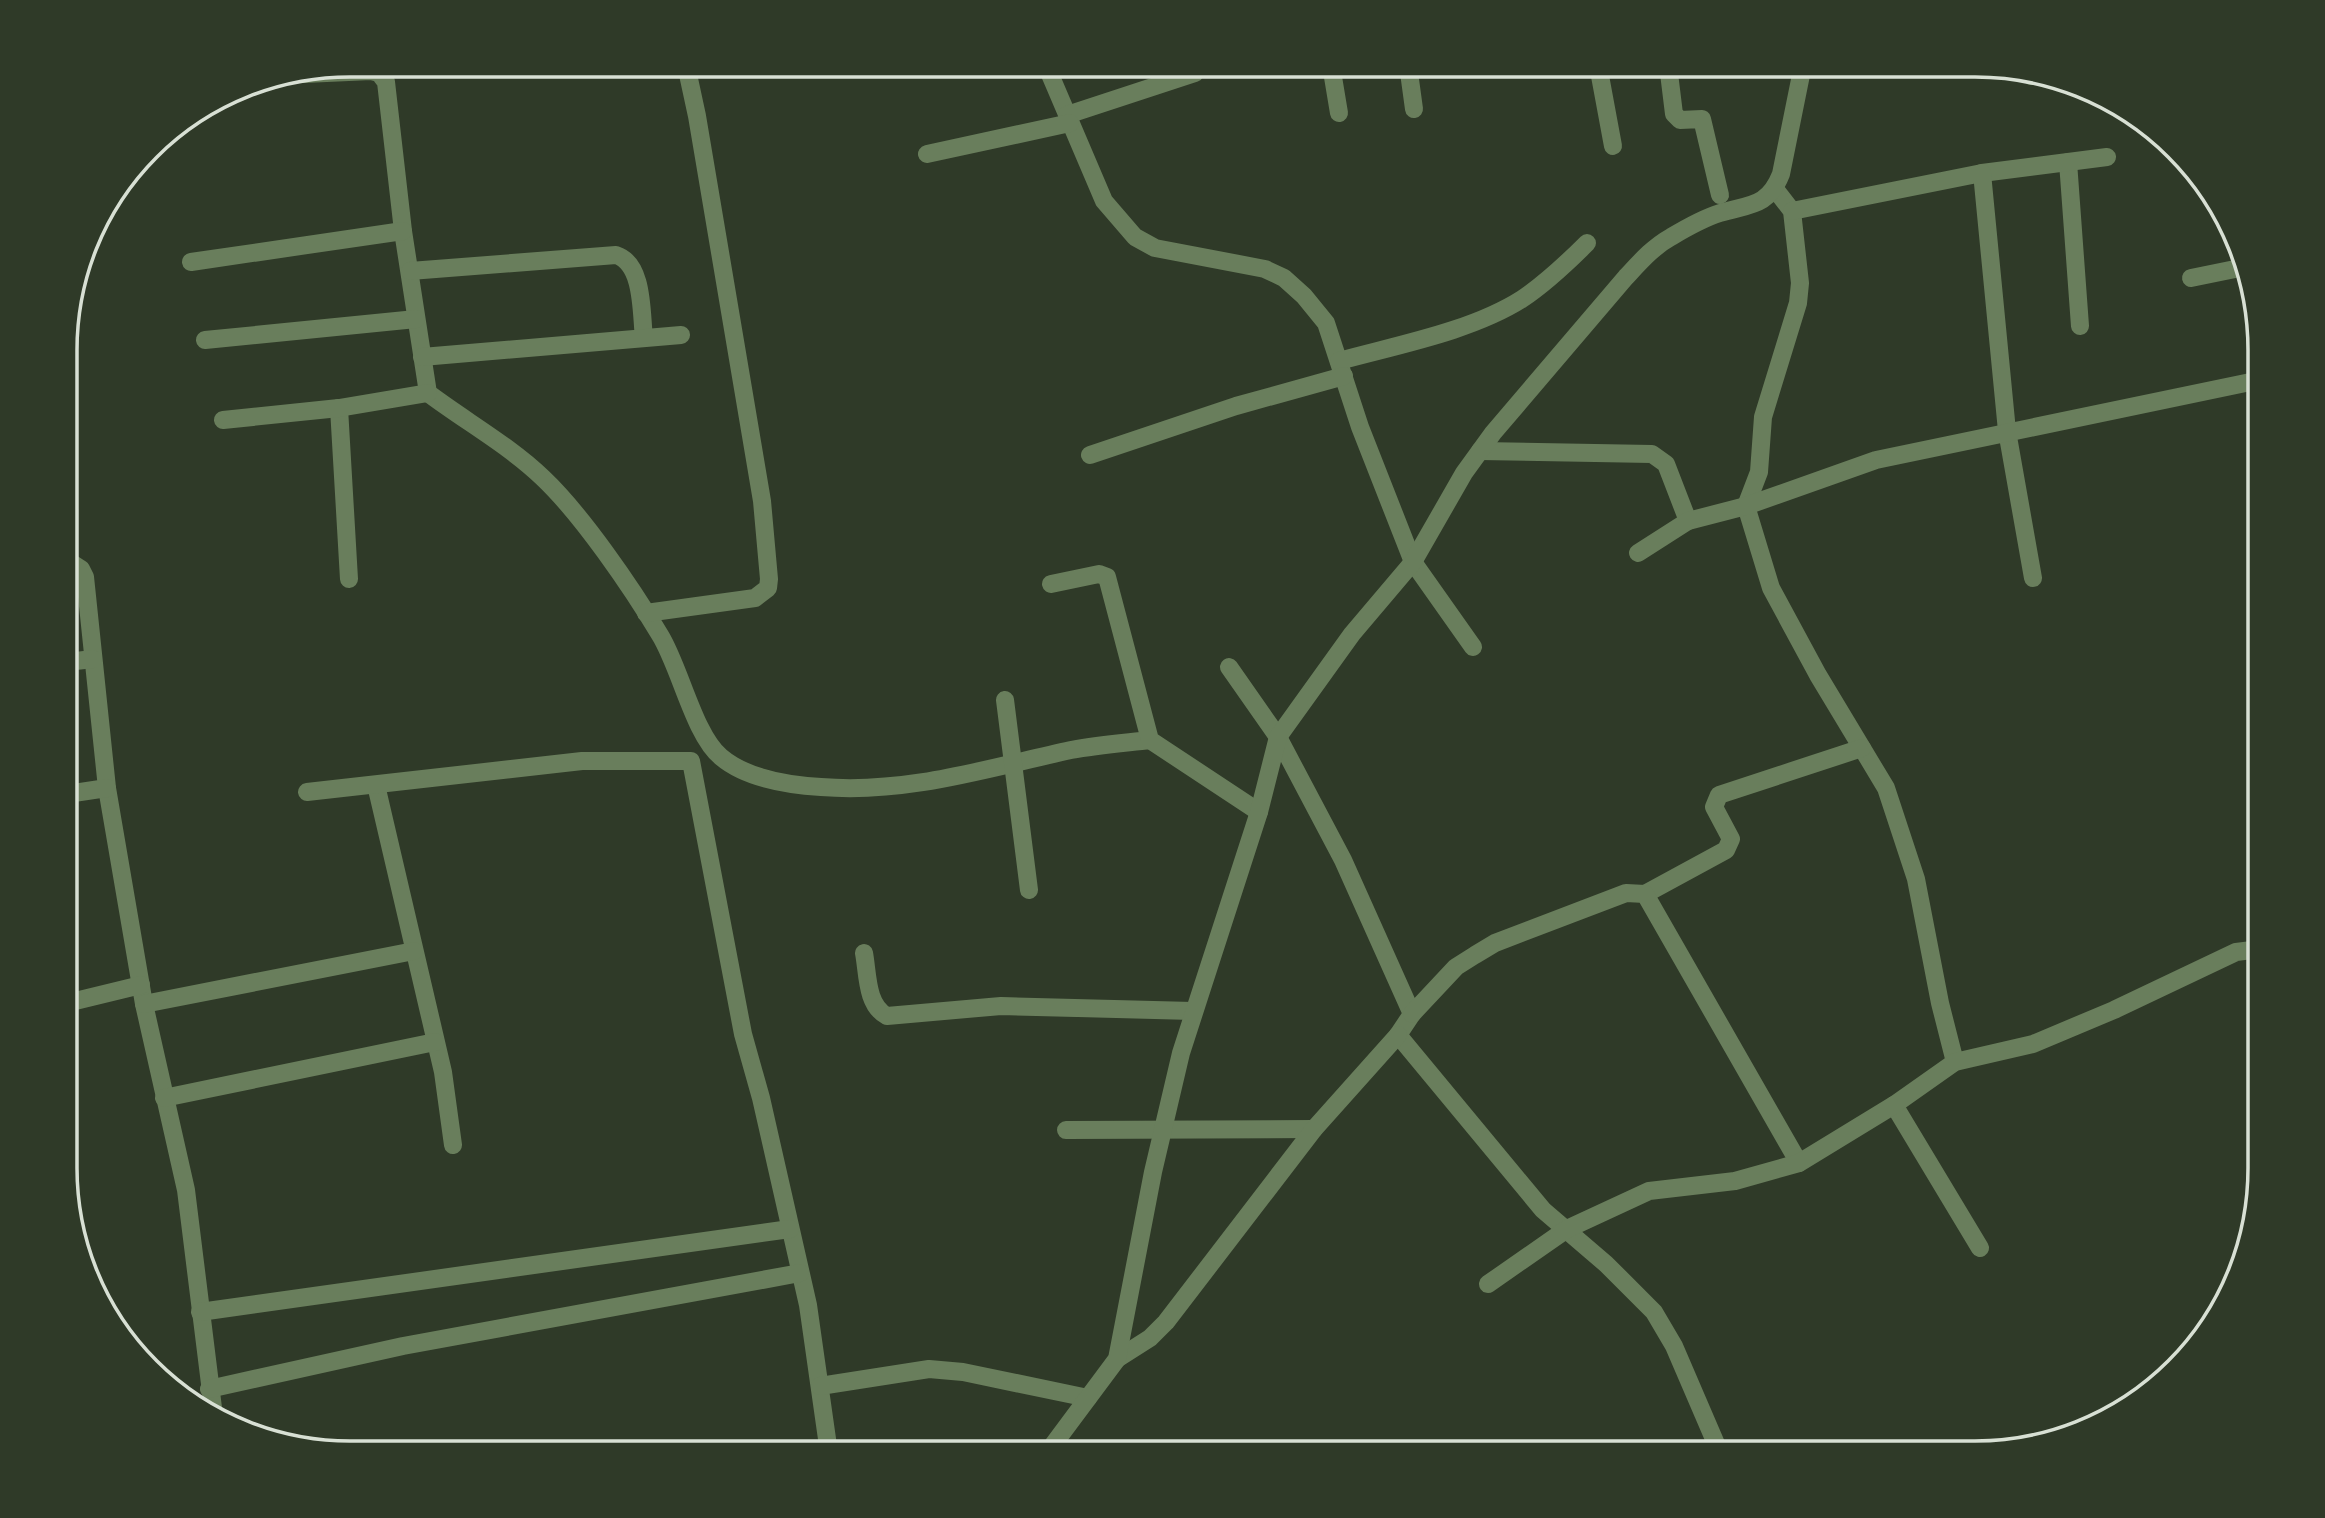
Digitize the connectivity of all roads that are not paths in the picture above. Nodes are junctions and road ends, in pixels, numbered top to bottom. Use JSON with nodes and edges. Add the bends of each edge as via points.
{"nodes":[{"id":1,"x":382,"y":77,"type":"edge"},
{"id":2,"x":689,"y":77,"type":"edge"},
{"id":3,"x":1051,"y":77,"type":"edge"},
{"id":4,"x":1184,"y":77,"type":"edge"},
{"id":5,"x":1333,"y":77,"type":"edge"},
{"id":6,"x":1410,"y":77,"type":"edge"},
{"id":7,"x":1600,"y":77,"type":"edge"},
{"id":8,"x":1669,"y":77,"type":"edge"},
{"id":9,"x":1801,"y":77,"type":"edge"},
{"id":10,"x":1414,"y":109,"type":"dead end"},
{"id":11,"x":1339,"y":113,"type":"dead end"},
{"id":12,"x":1068,"y":119,"type":"junction"},
{"id":13,"x":1614,"y":146,"type":"dead end"},
{"id":14,"x":927,"y":154,"type":"dead end"},
{"id":15,"x":2107,"y":157,"type":"dead end"},
{"id":16,"x":2068,"y":162,"type":"junction"},
{"id":17,"x":1982,"y":173,"type":"junction"},
{"id":18,"x":1775,"y":189,"type":"junction"},
{"id":19,"x":1720,"y":195,"type":"dead end"},
{"id":20,"x":1792,"y":211,"type":"junction"},
{"id":21,"x":403,"y":232,"type":"junction"},
{"id":22,"x":1587,"y":243,"type":"dead end"},
{"id":23,"x":191,"y":262,"type":"dead end"},
{"id":24,"x":2236,"y":269,"type":"edge"},
{"id":25,"x":410,"y":271,"type":"junction"},
{"id":26,"x":2191,"y":278,"type":"dead end"},
{"id":27,"x":416,"y":318,"type":"junction"},
{"id":28,"x":2080,"y":327,"type":"dead end"},
{"id":29,"x":681,"y":335,"type":"dead end"},
{"id":30,"x":644,"y":338,"type":"junction"},
{"id":31,"x":205,"y":340,"type":"dead end"},
{"id":32,"x":422,"y":357,"type":"junction"},
{"id":33,"x":1342,"y":369,"type":"junction"},
{"id":34,"x":2248,"y":382,"type":"edge"},
{"id":35,"x":428,"y":393,"type":"junction"},
{"id":36,"x":338,"y":408,"type":"junction"},
{"id":37,"x":223,"y":420,"type":"dead end"},
{"id":38,"x":2007,"y":431,"type":"junction"},
{"id":39,"x":1480,"y":451,"type":"junction"},
{"id":40,"x":1090,"y":455,"type":"dead end"},
{"id":41,"x":1746,"y":506,"type":"junction"},
{"id":42,"x":1688,"y":520,"type":"junction"},
{"id":43,"x":1637,"y":553,"type":"dead end"},
{"id":44,"x":1413,"y":562,"type":"junction"},
{"id":45,"x":77,"y":566,"type":"edge"},
{"id":46,"x":2033,"y":578,"type":"dead end"},
{"id":47,"x":349,"y":579,"type":"dead end"},
{"id":48,"x":1051,"y":584,"type":"dead end"},
{"id":49,"x":646,"y":613,"type":"junction"},
{"id":50,"x":1473,"y":647,"type":"dead end"},
{"id":51,"x":93,"y":659,"type":"junction"},
{"id":52,"x":77,"y":661,"type":"edge"},
{"id":53,"x":1229,"y":667,"type":"dead end"},
{"id":54,"x":1005,"y":700,"type":"dead end"},
{"id":55,"x":1278,"y":737,"type":"junction"},
{"id":56,"x":1150,"y":740,"type":"junction"},
{"id":57,"x":1862,"y":748,"type":"junction"},
{"id":58,"x":719,"y":756,"type":"junction"},
{"id":59,"x":691,"y":761,"type":"junction"},
{"id":60,"x":1012,"y":766,"type":"junction"},
{"id":61,"x":376,"y":785,"type":"junction"},
{"id":62,"x":107,"y":788,"type":"junction"},
{"id":63,"x":77,"y":792,"type":"edge"},
{"id":64,"x":307,"y":792,"type":"dead end"},
{"id":65,"x":1259,"y":812,"type":"junction"},
{"id":66,"x":1029,"y":890,"type":"dead end"},
{"id":67,"x":1645,"y":894,"type":"junction"},
{"id":68,"x":2248,"y":950,"type":"edge"},
{"id":69,"x":414,"y":951,"type":"junction"},
{"id":70,"x":864,"y":953,"type":"dead end"},
{"id":71,"x":141,"y":985,"type":"junction"},
{"id":72,"x":77,"y":1001,"type":"edge"},
{"id":73,"x":144,"y":1004,"type":"junction"},
{"id":74,"x":1193,"y":1011,"type":"junction"},
{"id":75,"x":1412,"y":1014,"type":"junction"},
{"id":76,"x":1398,"y":1035,"type":"junction"},
{"id":77,"x":435,"y":1042,"type":"junction"},
{"id":78,"x":1955,"y":1062,"type":"junction"},
{"id":79,"x":164,"y":1098,"type":"junction"},
{"id":80,"x":1894,"y":1105,"type":"junction"},
{"id":81,"x":1163,"y":1128,"type":"junction"},
{"id":82,"x":1314,"y":1129,"type":"junction"},
{"id":83,"x":1066,"y":1130,"type":"dead end"},
{"id":84,"x":453,"y":1145,"type":"dead end"},
{"id":85,"x":1799,"y":1163,"type":"junction"},
{"id":86,"x":790,"y":1229,"type":"junction"},
{"id":87,"x":1567,"y":1229,"type":"junction"},
{"id":88,"x":1980,"y":1248,"type":"dead end"},
{"id":89,"x":800,"y":1273,"type":"junction"},
{"id":90,"x":1488,"y":1284,"type":"dead end"},
{"id":91,"x":200,"y":1312,"type":"junction"},
{"id":92,"x":1117,"y":1359,"type":"junction"},
{"id":93,"x":820,"y":1386,"type":"junction"},
{"id":94,"x":209,"y":1389,"type":"junction"},
{"id":95,"x":1088,"y":1398,"type":"junction"},
{"id":96,"x":212,"y":1403,"type":"edge"},
{"id":97,"x":827,"y":1441,"type":"edge"},
{"id":98,"x":1055,"y":1441,"type":"edge"},
{"id":99,"x":1715,"y":1441,"type":"edge"}],
"edges":[{"from":1,"to":21,"type":"street"},
{"from":2,"to":49,"type":"street","via":[[762,501],[769,579],[768,588],[755,598]]},
{"from":3,"to":12,"type":"street"},
{"from":4,"to":12,"type":"street"},
{"from":5,"to":11,"type":"street"},
{"from":6,"to":10,"type":"street"},
{"from":7,"to":13,"type":"street"},
{"from":8,"to":19,"type":"street","via":[[1674,114],[1680,120],[1702,119]]},
{"from":9,"to":18,"type":"street"},
{"from":12,"to":14,"type":"street"},
{"from":12,"to":33,"type":"street","via":[[1104,201],[1135,237],[1155,248],[1265,268],[1284,278],[1326,323]]},
{"from":15,"to":16,"type":"street"},
{"from":16,"to":17,"type":"street"},
{"from":16,"to":28,"type":"street"},
{"from":17,"to":20,"type":"street"},
{"from":17,"to":38,"type":"street"},
{"from":18,"to":20,"type":"street"},
{"from":18,"to":39,"type":"street","via":[[1750,206],[1719,213],[1673,236],[1645,256]]},
{"from":20,"to":41,"type":"street","via":[[1798,303],[1763,417],[1759,472]]},
{"from":21,"to":23,"type":"street"},
{"from":21,"to":25,"type":"street"},
{"from":22,"to":33,"type":"street","via":[[1541,286],[1503,309]]},
{"from":24,"to":26,"type":"street"},
{"from":25,"to":27,"type":"street"},
{"from":25,"to":30,"type":"street","via":[[616,255],[631,264],[635,274]]},
{"from":27,"to":31,"type":"street"},
{"from":27,"to":32,"type":"street"},
{"from":29,"to":30,"type":"street"},
{"from":30,"to":32,"type":"street"},
{"from":32,"to":35,"type":"street"},
{"from":33,"to":40,"type":"street"},
{"from":33,"to":44,"type":"street"},
{"from":34,"to":38,"type":"street"},
{"from":35,"to":36,"type":"street"},
{"from":35,"to":49,"type":"street","via":[[542,476]]},
{"from":36,"to":37,"type":"street"},
{"from":36,"to":47,"type":"street"},
{"from":38,"to":41,"type":"street","via":[[1876,460]]},
{"from":38,"to":46,"type":"street"},
{"from":39,"to":42,"type":"street","via":[[1652,454],[1666,464]]},
{"from":39,"to":44,"type":"street"},
{"from":41,"to":42,"type":"street"},
{"from":41,"to":57,"type":"street","via":[[1771,588]]},
{"from":42,"to":43,"type":"street"},
{"from":44,"to":50,"type":"street"},
{"from":44,"to":55,"type":"street","via":[[1352,634]]},
{"from":45,"to":51,"type":"street","via":[[85,577]]},
{"from":48,"to":56,"type":"street","via":[[1099,573],[1107,578]]},
{"from":49,"to":58,"type":"street","via":[[662,637],[704,735]]},
{"from":51,"to":52,"type":"street"},
{"from":51,"to":62,"type":"street"},
{"from":53,"to":55,"type":"street"},
{"from":54,"to":60,"type":"street"},
{"from":55,"to":65,"type":"street"},
{"from":55,"to":75,"type":"street","via":[[1343,860]]},
{"from":56,"to":60,"type":"street","via":[[1072,750]]},
{"from":56,"to":65,"type":"street"},
{"from":57,"to":67,"type":"street","via":[[1719,795],[1714,807],[1731,839],[1726,850]]},
{"from":57,"to":78,"type":"street","via":[[1886,788],[1916,879]]},
{"from":58,"to":59,"type":"street"},
{"from":58,"to":60,"type":"street","via":[[738,769],[772,780],[822,787],[932,781]]},
{"from":59,"to":61,"type":"street","via":[[582,761]]},
{"from":59,"to":86,"type":"street","via":[[743,1034]]},
{"from":60,"to":66,"type":"street"},
{"from":61,"to":64,"type":"street"},
{"from":61,"to":69,"type":"street"},
{"from":62,"to":63,"type":"street"},
{"from":62,"to":71,"type":"street"},
{"from":65,"to":74,"type":"street"},
{"from":67,"to":75,"type":"street","via":[[1626,893],[1495,943],[1456,967]]},
{"from":67,"to":85,"type":"street"},
{"from":68,"to":78,"type":"street","via":[[2033,1044]]},
{"from":69,"to":73,"type":"street"},
{"from":69,"to":77,"type":"street"},
{"from":70,"to":74,"type":"street","via":[[872,1001],[887,1016],[1001,1006]]},
{"from":71,"to":72,"type":"street"},
{"from":71,"to":73,"type":"street"},
{"from":73,"to":79,"type":"street"},
{"from":74,"to":81,"type":"street"},
{"from":75,"to":76,"type":"street"},
{"from":76,"to":82,"type":"street"},
{"from":76,"to":87,"type":"street","via":[[1543,1209]]},
{"from":77,"to":79,"type":"street"},
{"from":77,"to":84,"type":"street"},
{"from":78,"to":80,"type":"street"},
{"from":79,"to":91,"type":"street","via":[[186,1190]]},
{"from":80,"to":85,"type":"street"},
{"from":80,"to":88,"type":"street"},
{"from":81,"to":82,"type":"street"},
{"from":81,"to":83,"type":"street"},
{"from":81,"to":92,"type":"street"},
{"from":82,"to":92,"type":"street","via":[[1166,1322]]},
{"from":85,"to":87,"type":"street","via":[[1735,1181],[1649,1191]]},
{"from":86,"to":89,"type":"street"},
{"from":86,"to":91,"type":"street"},
{"from":87,"to":90,"type":"street"},
{"from":87,"to":99,"type":"street","via":[[1654,1312],[1674,1346]]},
{"from":89,"to":93,"type":"street"},
{"from":89,"to":94,"type":"street","via":[[403,1346]]},
{"from":91,"to":94,"type":"street"},
{"from":92,"to":95,"type":"street"},
{"from":93,"to":95,"type":"street","via":[[929,1369]]},
{"from":93,"to":97,"type":"street"},
{"from":94,"to":96,"type":"street"},
{"from":95,"to":98,"type":"street"}]}
